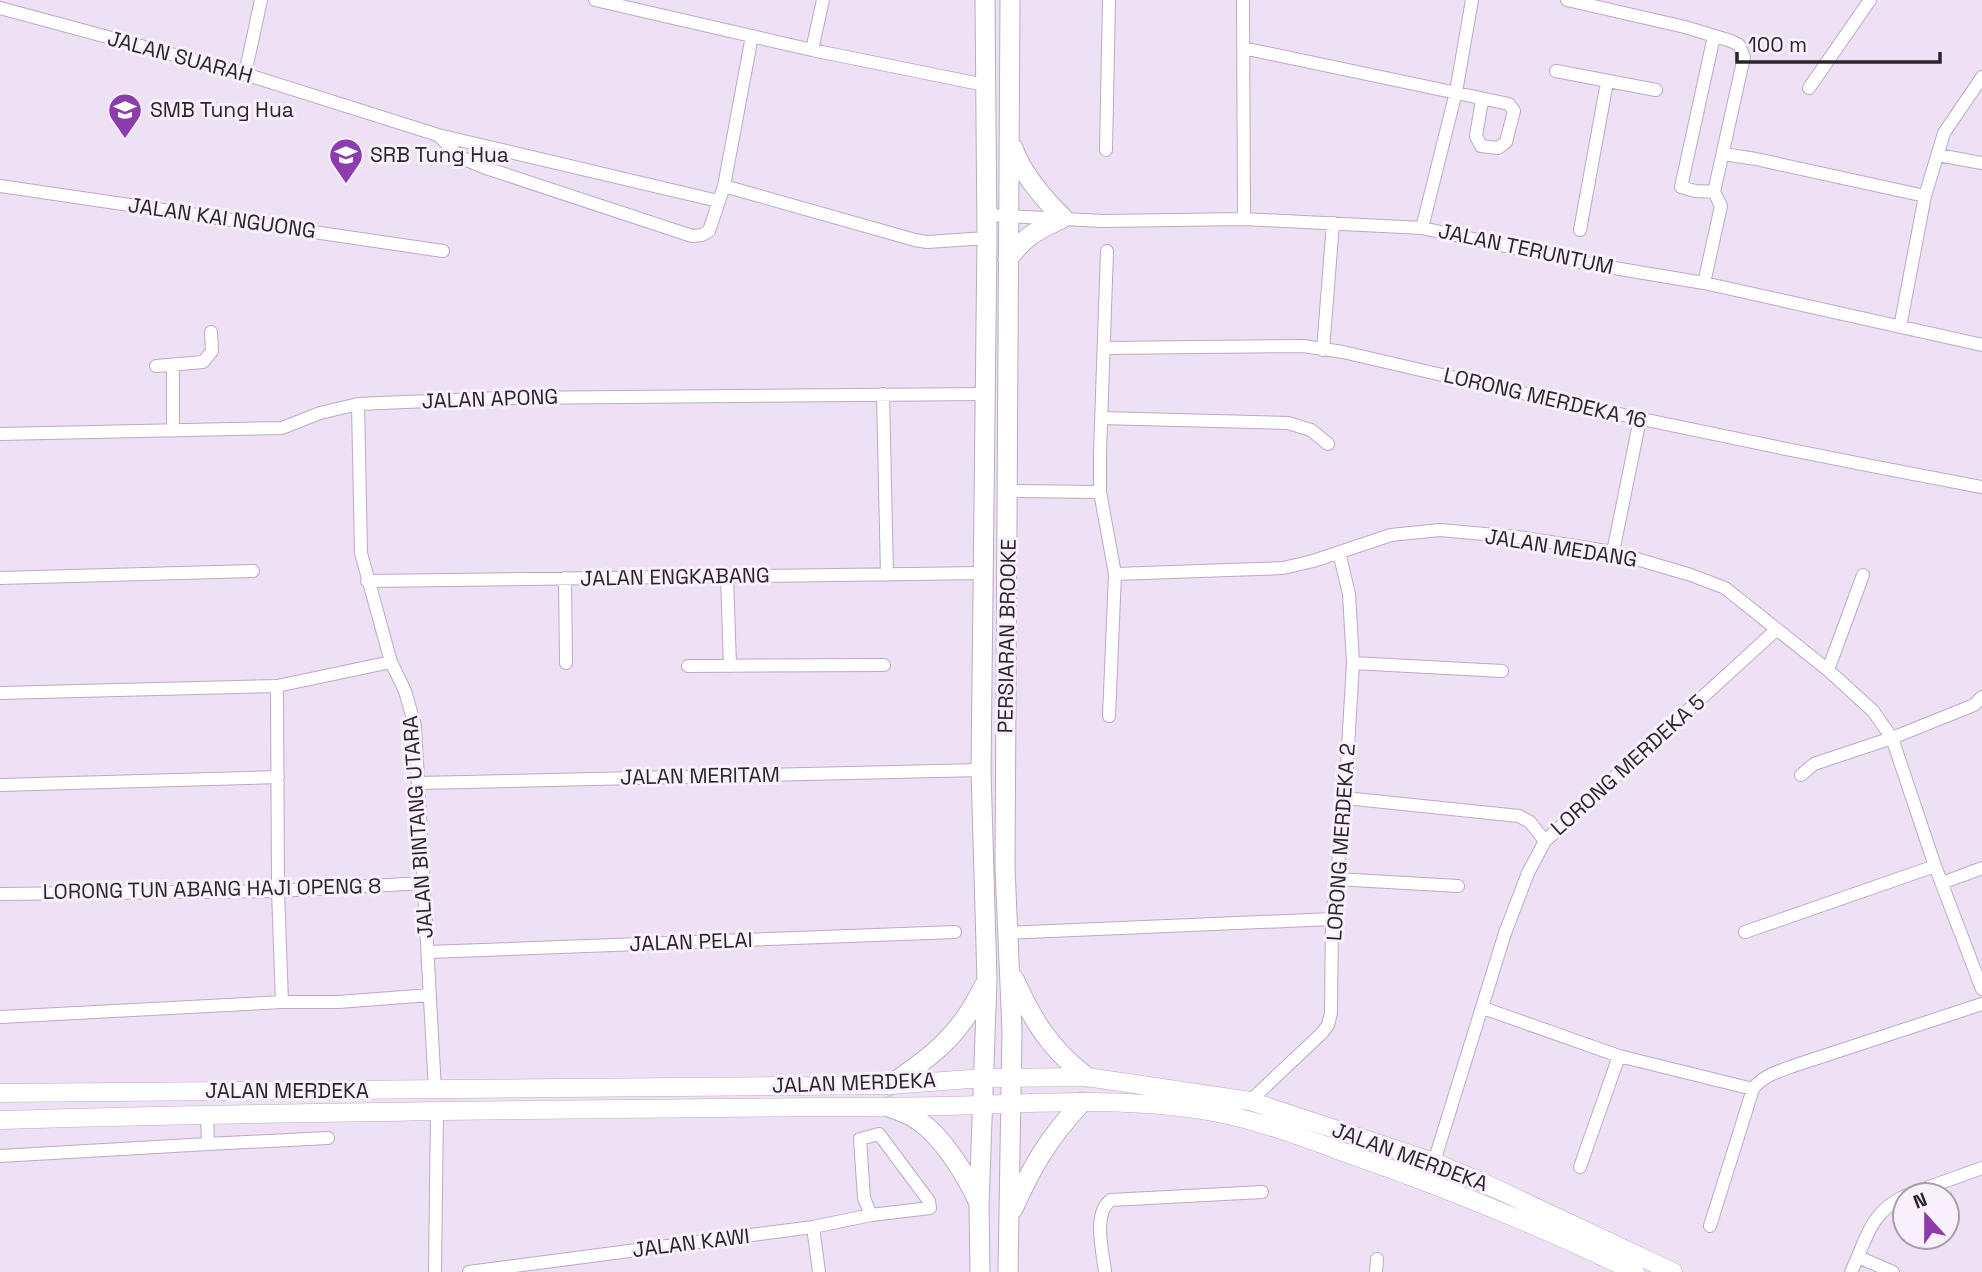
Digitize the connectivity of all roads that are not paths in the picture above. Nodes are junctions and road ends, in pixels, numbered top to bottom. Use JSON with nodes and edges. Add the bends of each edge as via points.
{"nodes":[{"id":1,"x":261,"y":0,"type":"edge"},
{"id":2,"x":595,"y":0,"type":"edge"},
{"id":3,"x":823,"y":0,"type":"edge"},
{"id":4,"x":985,"y":0,"type":"edge"},
{"id":5,"x":1010,"y":0,"type":"edge"},
{"id":6,"x":1109,"y":0,"type":"edge"},
{"id":7,"x":1243,"y":0,"type":"edge"},
{"id":8,"x":1472,"y":0,"type":"edge"},
{"id":9,"x":1567,"y":0,"type":"edge"},
{"id":10,"x":1870,"y":0,"type":"edge"},
{"id":11,"x":621,"y":3,"type":"edge"},
{"id":12,"x":0,"y":8,"type":"edge"},
{"id":13,"x":751,"y":36,"type":"junction"},
{"id":14,"x":1714,"y":36,"type":"junction"},
{"id":15,"x":1243,"y":48,"type":"junction"},
{"id":16,"x":812,"y":50,"type":"junction"},
{"id":17,"x":1556,"y":71,"type":"dead end"},
{"id":18,"x":245,"y":74,"type":"junction"},
{"id":19,"x":1982,"y":77,"type":"edge"},
{"id":20,"x":1607,"y":82,"type":"junction"},
{"id":21,"x":985,"y":85,"type":"junction"},
{"id":22,"x":1809,"y":88,"type":"dead end"},
{"id":23,"x":1656,"y":90,"type":"dead end"},
{"id":24,"x":1456,"y":92,"type":"junction"},
{"id":25,"x":1482,"y":100,"type":"dead end"},
{"id":26,"x":438,"y":135,"type":"junction"},
{"id":27,"x":1010,"y":140,"type":"junction"},
{"id":28,"x":1106,"y":150,"type":"dead end"},
{"id":29,"x":1723,"y":154,"type":"junction"},
{"id":30,"x":1938,"y":155,"type":"junction"},
{"id":31,"x":1982,"y":163,"type":"edge"},
{"id":32,"x":0,"y":186,"type":"edge"},
{"id":33,"x":724,"y":186,"type":"junction"},
{"id":34,"x":1714,"y":191,"type":"junction"},
{"id":35,"x":1925,"y":196,"type":"junction"},
{"id":36,"x":718,"y":201,"type":"junction"},
{"id":37,"x":986,"y":215,"type":"junction"},
{"id":38,"x":1009,"y":216,"type":"junction"},
{"id":39,"x":1063,"y":218,"type":"junction"},
{"id":40,"x":1244,"y":219,"type":"junction"},
{"id":41,"x":1333,"y":223,"type":"junction"},
{"id":42,"x":1422,"y":228,"type":"junction"},
{"id":43,"x":1580,"y":230,"type":"dead end"},
{"id":44,"x":987,"y":238,"type":"junction"},
{"id":45,"x":443,"y":251,"type":"dead end"},
{"id":46,"x":1107,"y":251,"type":"dead end"},
{"id":47,"x":1008,"y":259,"type":"junction"},
{"id":48,"x":1704,"y":284,"type":"junction"},
{"id":49,"x":1900,"y":327,"type":"junction"},
{"id":50,"x":211,"y":332,"type":"dead end"},
{"id":51,"x":1982,"y":345,"type":"edge"},
{"id":52,"x":1105,"y":348,"type":"junction"},
{"id":53,"x":1323,"y":350,"type":"junction"},
{"id":54,"x":156,"y":366,"type":"dead end"},
{"id":55,"x":173,"y":366,"type":"junction"},
{"id":56,"x":883,"y":394,"type":"junction"},
{"id":57,"x":985,"y":394,"type":"junction"},
{"id":58,"x":358,"y":404,"type":"junction"},
{"id":59,"x":1102,"y":418,"type":"junction"},
{"id":60,"x":1640,"y":419,"type":"junction"},
{"id":61,"x":173,"y":430,"type":"junction"},
{"id":62,"x":0,"y":434,"type":"edge"},
{"id":63,"x":1328,"y":444,"type":"dead end"},
{"id":64,"x":1982,"y":487,"type":"edge"},
{"id":65,"x":1009,"y":491,"type":"junction"},
{"id":66,"x":1101,"y":492,"type":"junction"},
{"id":67,"x":1339,"y":552,"type":"junction"},
{"id":68,"x":1613,"y":552,"type":"junction"},
{"id":69,"x":253,"y":571,"type":"dead end"},
{"id":70,"x":984,"y":573,"type":"junction"},
{"id":71,"x":1115,"y":574,"type":"junction"},
{"id":72,"x":887,"y":575,"type":"junction"},
{"id":73,"x":1863,"y":575,"type":"dead end"},
{"id":74,"x":727,"y":576,"type":"junction"},
{"id":75,"x":0,"y":578,"type":"edge"},
{"id":76,"x":565,"y":578,"type":"junction"},
{"id":77,"x":366,"y":581,"type":"junction"},
{"id":78,"x":1776,"y":630,"type":"junction"},
{"id":79,"x":391,"y":662,"type":"junction"},
{"id":80,"x":566,"y":663,"type":"dead end"},
{"id":81,"x":1353,"y":663,"type":"junction"},
{"id":82,"x":884,"y":665,"type":"dead end"},
{"id":83,"x":688,"y":666,"type":"dead end"},
{"id":84,"x":730,"y":666,"type":"junction"},
{"id":85,"x":1828,"y":670,"type":"junction"},
{"id":86,"x":1502,"y":671,"type":"dead end"},
{"id":87,"x":277,"y":686,"type":"junction"},
{"id":88,"x":0,"y":692,"type":"edge"},
{"id":89,"x":1982,"y":697,"type":"edge"},
{"id":90,"x":1109,"y":716,"type":"dead end"},
{"id":91,"x":1892,"y":738,"type":"junction"},
{"id":92,"x":981,"y":770,"type":"junction"},
{"id":93,"x":1801,"y":775,"type":"dead end"},
{"id":94,"x":278,"y":778,"type":"junction"},
{"id":95,"x":419,"y":783,"type":"junction"},
{"id":96,"x":0,"y":785,"type":"edge"},
{"id":97,"x":1345,"y":798,"type":"junction"},
{"id":98,"x":1545,"y":841,"type":"junction"},
{"id":99,"x":1935,"y":866,"type":"junction"},
{"id":100,"x":1982,"y":869,"type":"edge"},
{"id":101,"x":1336,"y":879,"type":"junction"},
{"id":102,"x":424,"y":883,"type":"junction"},
{"id":103,"x":1942,"y":883,"type":"junction"},
{"id":104,"x":1458,"y":886,"type":"dead end"},
{"id":105,"x":278,"y":891,"type":"junction"},
{"id":106,"x":0,"y":894,"type":"edge"},
{"id":107,"x":1332,"y":919,"type":"junction"},
{"id":108,"x":955,"y":932,"type":"dead end"},
{"id":109,"x":1745,"y":932,"type":"dead end"},
{"id":110,"x":1007,"y":933,"type":"junction"},
{"id":111,"x":428,"y":952,"type":"junction"},
{"id":112,"x":1010,"y":972,"type":"junction"},
{"id":113,"x":987,"y":981,"type":"junction"},
{"id":114,"x":1982,"y":989,"type":"edge"},
{"id":115,"x":430,"y":995,"type":"junction"},
{"id":116,"x":282,"y":1002,"type":"junction"},
{"id":117,"x":1982,"y":1004,"type":"edge"},
{"id":118,"x":1483,"y":1007,"type":"junction"},
{"id":119,"x":1,"y":1017,"type":"edge"},
{"id":120,"x":1619,"y":1056,"type":"junction"},
{"id":121,"x":1010,"y":1077,"type":"junction"},
{"id":122,"x":1087,"y":1077,"type":"junction"},
{"id":123,"x":984,"y":1078,"type":"junction"},
{"id":124,"x":890,"y":1085,"type":"junction"},
{"id":125,"x":1753,"y":1089,"type":"junction"},
{"id":126,"x":435,"y":1090,"type":"junction"},
{"id":127,"x":0,"y":1093,"type":"edge"},
{"id":128,"x":1250,"y":1101,"type":"junction"},
{"id":129,"x":1082,"y":1102,"type":"junction"},
{"id":130,"x":1011,"y":1104,"type":"junction"},
{"id":131,"x":985,"y":1105,"type":"junction"},
{"id":132,"x":889,"y":1107,"type":"junction"},
{"id":133,"x":437,"y":1111,"type":"junction"},
{"id":134,"x":207,"y":1114,"type":"junction"},
{"id":135,"x":0,"y":1120,"type":"edge"},
{"id":136,"x":328,"y":1138,"type":"dead end"},
{"id":137,"x":208,"y":1144,"type":"junction"},
{"id":138,"x":0,"y":1156,"type":"edge"},
{"id":139,"x":1434,"y":1162,"type":"junction"},
{"id":140,"x":1580,"y":1167,"type":"dead end"},
{"id":141,"x":1982,"y":1168,"type":"edge"},
{"id":142,"x":1945,"y":1181,"type":"edge"},
{"id":143,"x":1262,"y":1192,"type":"dead end"},
{"id":144,"x":1891,"y":1203,"type":"edge"},
{"id":145,"x":979,"y":1205,"type":"junction"},
{"id":146,"x":871,"y":1215,"type":"junction"},
{"id":147,"x":1008,"y":1220,"type":"junction"},
{"id":148,"x":1710,"y":1226,"type":"dead end"},
{"id":149,"x":813,"y":1227,"type":"junction"},
{"id":150,"x":1858,"y":1257,"type":"junction"},
{"id":151,"x":435,"y":1272,"type":"edge"},
{"id":152,"x":469,"y":1272,"type":"edge"},
{"id":153,"x":819,"y":1272,"type":"edge"},
{"id":154,"x":980,"y":1272,"type":"edge"},
{"id":155,"x":1007,"y":1272,"type":"edge"},
{"id":156,"x":1105,"y":1272,"type":"edge"},
{"id":157,"x":1635,"y":1272,"type":"edge"},
{"id":158,"x":1673,"y":1272,"type":"edge"},
{"id":159,"x":1851,"y":1272,"type":"edge"},
{"id":160,"x":1893,"y":1272,"type":"edge"}],
"edges":[{"from":1,"to":18,"type":"street"},
{"from":2,"to":11,"type":"street"},
{"from":3,"to":16,"type":"street"},
{"from":4,"to":21,"type":"main road","name":"PERSIARAN BROOKE"},
{"from":5,"to":27,"type":"main road","name":"PERSIARAN BROOKE"},
{"from":6,"to":28,"type":"street"},
{"from":7,"to":15,"type":"street"},
{"from":8,"to":24,"type":"street"},
{"from":9,"to":14,"type":"street"},
{"from":10,"to":22,"type":"street"},
{"from":11,"to":13,"type":"street"},
{"from":12,"to":18,"type":"street","name":"JALAN SUARAH"},
{"from":13,"to":16,"type":"street"},
{"from":13,"to":33,"type":"street","name":"JALAN SUARAH"},
{"from":14,"to":29,"type":"street","via":[[1739,45],[1744,57]]},
{"from":14,"to":34,"type":"street","via":[[1681,187]]},
{"from":15,"to":24,"type":"street"},
{"from":15,"to":40,"type":"street"},
{"from":16,"to":21,"type":"street"},
{"from":17,"to":20,"type":"street"},
{"from":18,"to":26,"type":"street","name":"JALAN SUARAH"},
{"from":19,"to":30,"type":"street","via":[[1944,133]]},
{"from":20,"to":23,"type":"street"},
{"from":20,"to":43,"type":"street"},
{"from":21,"to":37,"type":"main road","name":"PERSIARAN BROOKE"},
{"from":24,"to":25,"type":"street"},
{"from":24,"to":42,"type":"street"},
{"from":26,"to":36,"type":"street","name":"JALAN SUARAH"},
{"from":26,"to":36,"type":"street","name":"JALAN SUARAH","via":[[460,157],[483,167],[692,236],[709,231]]},
{"from":27,"to":38,"type":"main road","name":"PERSIARAN BROOKE"},
{"from":27,"to":39,"type":"main road","via":[[1018,162]]},
{"from":29,"to":34,"type":"street"},
{"from":29,"to":35,"type":"street"},
{"from":30,"to":31,"type":"street"},
{"from":30,"to":35,"type":"street"},
{"from":32,"to":45,"type":"street","name":"JALAN KAI NGUONG"},
{"from":33,"to":36,"type":"street","name":"JALAN SUARAH"},
{"from":33,"to":44,"type":"street","via":[[928,243]]},
{"from":34,"to":48,"type":"street","via":[[1721,206]]},
{"from":35,"to":49,"type":"street"},
{"from":37,"to":38,"type":"street","name":"JALAN TERUNTUM"},
{"from":37,"to":44,"type":"main road","name":"PERSIARAN BROOKE"},
{"from":38,"to":39,"type":"street","name":"JALAN TERUNTUM"},
{"from":38,"to":47,"type":"main road","name":"PERSIARAN BROOKE"},
{"from":39,"to":40,"type":"street","name":"JALAN TERUNTUM"},
{"from":39,"to":47,"type":"main road","via":[[1034,231]]},
{"from":40,"to":41,"type":"street","name":"JALAN TERUNTUM"},
{"from":41,"to":42,"type":"street","name":"JALAN TERUNTUM"},
{"from":41,"to":53,"type":"street"},
{"from":42,"to":48,"type":"street","name":"JALAN TERUNTUM"},
{"from":44,"to":57,"type":"main road","name":"PERSIARAN BROOKE"},
{"from":46,"to":52,"type":"street"},
{"from":47,"to":65,"type":"main road","name":"PERSIARAN BROOKE"},
{"from":48,"to":49,"type":"street","name":"JALAN TERUNTUM"},
{"from":49,"to":51,"type":"street","name":"JALAN TERUNTUM"},
{"from":50,"to":55,"type":"street","via":[[210,356],[203,362]]},
{"from":52,"to":53,"type":"street","name":"LORONG MERDEKA 16","via":[[1303,346]]},
{"from":52,"to":59,"type":"street"},
{"from":53,"to":60,"type":"street","name":"LORONG MERDEKA 16"},
{"from":54,"to":55,"type":"street"},
{"from":55,"to":61,"type":"street"},
{"from":56,"to":57,"type":"street","name":"JALAN APONG"},
{"from":56,"to":58,"type":"street","name":"JALAN APONG"},
{"from":56,"to":72,"type":"street"},
{"from":57,"to":70,"type":"main road","name":"PERSIARAN BROOKE"},
{"from":58,"to":61,"type":"street","name":"JALAN APONG","via":[[282,428]]},
{"from":58,"to":77,"type":"street","name":"JALAN BINTANG UTARA","via":[[360,553]]},
{"from":59,"to":63,"type":"street","via":[[1288,423],[1311,430]]},
{"from":59,"to":66,"type":"street"},
{"from":60,"to":64,"type":"street","name":"LORONG MERDEKA 16"},
{"from":60,"to":68,"type":"street"},
{"from":61,"to":62,"type":"street","name":"JALAN APONG"},
{"from":65,"to":66,"type":"street"},
{"from":65,"to":110,"type":"main road","name":"PERSIARAN BROOKE"},
{"from":66,"to":71,"type":"street"},
{"from":67,"to":68,"type":"street","name":"JALAN MEDANG","via":[[1391,535],[1440,530]]},
{"from":67,"to":71,"type":"street","name":"JALAN MEDANG","via":[[1283,568]]},
{"from":67,"to":81,"type":"street","name":"LORONG MERDEKA 2","via":[[1349,594]]},
{"from":68,"to":78,"type":"street","name":"JALAN MEDANG","via":[[1725,588]]},
{"from":69,"to":75,"type":"street"},
{"from":70,"to":72,"type":"street","name":"JALAN ENGKABANG"},
{"from":70,"to":92,"type":"main road","name":"PERSIARAN BROOKE"},
{"from":71,"to":90,"type":"street"},
{"from":72,"to":74,"type":"street","name":"JALAN ENGKABANG"},
{"from":73,"to":85,"type":"street"},
{"from":74,"to":76,"type":"street","name":"JALAN ENGKABANG"},
{"from":74,"to":84,"type":"street"},
{"from":76,"to":77,"type":"street","name":"JALAN ENGKABANG"},
{"from":76,"to":80,"type":"street"},
{"from":77,"to":79,"type":"street","name":"JALAN BINTANG UTARA"},
{"from":78,"to":85,"type":"street","name":"JALAN MEDANG"},
{"from":78,"to":98,"type":"street","name":"LORONG MERDEKA 5"},
{"from":79,"to":87,"type":"street"},
{"from":79,"to":95,"type":"street","name":"JALAN BINTANG UTARA","via":[[415,726]]},
{"from":81,"to":86,"type":"street"},
{"from":81,"to":97,"type":"street","name":"LORONG MERDEKA 2"},
{"from":82,"to":84,"type":"street"},
{"from":83,"to":84,"type":"street"},
{"from":85,"to":91,"type":"street","name":"JALAN MEDANG","via":[[1873,711]]},
{"from":87,"to":88,"type":"street"},
{"from":87,"to":94,"type":"street"},
{"from":89,"to":91,"type":"street","via":[[1974,705]]},
{"from":91,"to":93,"type":"street","via":[[1814,764]]},
{"from":91,"to":99,"type":"street","name":"JALAN MEDANG"},
{"from":92,"to":95,"type":"street","name":"JALAN MERITAM"},
{"from":92,"to":113,"type":"main road","name":"PERSIARAN BROOKE"},
{"from":94,"to":96,"type":"street"},
{"from":94,"to":105,"type":"street"},
{"from":95,"to":102,"type":"street","name":"JALAN BINTANG UTARA"},
{"from":97,"to":98,"type":"street","via":[[1519,816]]},
{"from":97,"to":101,"type":"street","name":"LORONG MERDEKA 2"},
{"from":98,"to":118,"type":"street","name":"LORONG MERDEKA 5","via":[[1505,933]]},
{"from":99,"to":103,"type":"street","name":"JALAN MEDANG"},
{"from":99,"to":109,"type":"street"},
{"from":100,"to":103,"type":"street"},
{"from":101,"to":104,"type":"street"},
{"from":101,"to":107,"type":"street","name":"LORONG MERDEKA 2"},
{"from":102,"to":105,"type":"street","name":"LORONG TUN ABANG HAJI OPENG 8"},
{"from":102,"to":111,"type":"street","name":"JALAN BINTANG UTARA"},
{"from":103,"to":114,"type":"street","name":"JALAN MEDANG"},
{"from":105,"to":106,"type":"street","name":"LORONG TUN ABANG HAJI OPENG 8"},
{"from":105,"to":116,"type":"street"},
{"from":107,"to":110,"type":"street"},
{"from":107,"to":128,"type":"street","name":"LORONG MERDEKA 2","via":[[1328,1025]]},
{"from":108,"to":111,"type":"street","name":"JALAN PELAI"},
{"from":110,"to":112,"type":"main road","name":"PERSIARAN BROOKE"},
{"from":111,"to":115,"type":"street","name":"JALAN BINTANG UTARA"},
{"from":112,"to":121,"type":"main road","name":"PERSIARAN BROOKE"},
{"from":112,"to":122,"type":"main road","via":[[1046,1039]]},
{"from":113,"to":123,"type":"main road","name":"PERSIARAN BROOKE"},
{"from":113,"to":124,"type":"main road","via":[[963,1024],[922,1063]]},
{"from":115,"to":116,"type":"street"},
{"from":115,"to":126,"type":"street","name":"JALAN BINTANG UTARA"},
{"from":116,"to":119,"type":"street"},
{"from":117,"to":125,"type":"street","via":[[1796,1065],[1768,1076]]},
{"from":118,"to":120,"type":"street"},
{"from":118,"to":139,"type":"street","name":"LORONG MERDEKA 5"},
{"from":120,"to":125,"type":"street"},
{"from":120,"to":140,"type":"street"},
{"from":121,"to":122,"type":"main road","name":"JALAN MERDEKA"},
{"from":121,"to":123,"type":"main road","name":"JALAN MERDEKA"},
{"from":121,"to":130,"type":"main road","name":"PERSIARAN BROOKE"},
{"from":122,"to":128,"type":"main road","name":"JALAN MERDEKA"},
{"from":123,"to":124,"type":"main road","name":"JALAN MERDEKA"},
{"from":123,"to":131,"type":"main road","name":"PERSIARAN BROOKE"},
{"from":124,"to":126,"type":"main road","name":"JALAN MERDEKA"},
{"from":125,"to":148,"type":"street"},
{"from":126,"to":127,"type":"main road","name":"JALAN MERDEKA"},
{"from":128,"to":139,"type":"main road","name":"JALAN MERDEKA"},
{"from":129,"to":130,"type":"main road","name":"JALAN MERDEKA"},
{"from":129,"to":147,"type":"main road","via":[[1033,1164]]},
{"from":129,"to":157,"type":"main road","name":"JALAN MERDEKA","via":[[1207,1111],[1248,1121],[1440,1186]]},
{"from":130,"to":131,"type":"main road","name":"JALAN MERDEKA"},
{"from":130,"to":147,"type":"main road","name":"PERSIARAN BROOKE"},
{"from":131,"to":132,"type":"main road","name":"JALAN MERDEKA"},
{"from":131,"to":145,"type":"main road","name":"PERSIARAN BROOKE"},
{"from":132,"to":133,"type":"main road","name":"JALAN MERDEKA"},
{"from":132,"to":145,"type":"main road","via":[[918,1119],[931,1131],[967,1179]]},
{"from":133,"to":134,"type":"main road","name":"JALAN MERDEKA"},
{"from":133,"to":151,"type":"street"},
{"from":134,"to":135,"type":"main road","name":"JALAN MERDEKA"},
{"from":134,"to":137,"type":"street"},
{"from":136,"to":137,"type":"street"},
{"from":137,"to":138,"type":"street"},
{"from":139,"to":158,"type":"main road","name":"JALAN MERDEKA"},
{"from":141,"to":142,"type":"street"},
{"from":143,"to":156,"type":"street","via":[[1111,1200],[1105,1204],[1101,1221]]},
{"from":144,"to":150,"type":"street","via":[[1866,1232]]},
{"from":145,"to":154,"type":"main road","name":"PERSIARAN BROOKE"},
{"from":146,"to":146,"type":"street","name":"JALAN KAWI","via":[[864,1198],[860,1139],[878,1134],[930,1208]]},
{"from":146,"to":149,"type":"street","name":"JALAN KAWI"},
{"from":147,"to":155,"type":"main road","name":"PERSIARAN BROOKE"},
{"from":149,"to":152,"type":"street","name":"JALAN KAWI"},
{"from":149,"to":153,"type":"street"},
{"from":150,"to":159,"type":"street"},
{"from":150,"to":160,"type":"street"}]}
